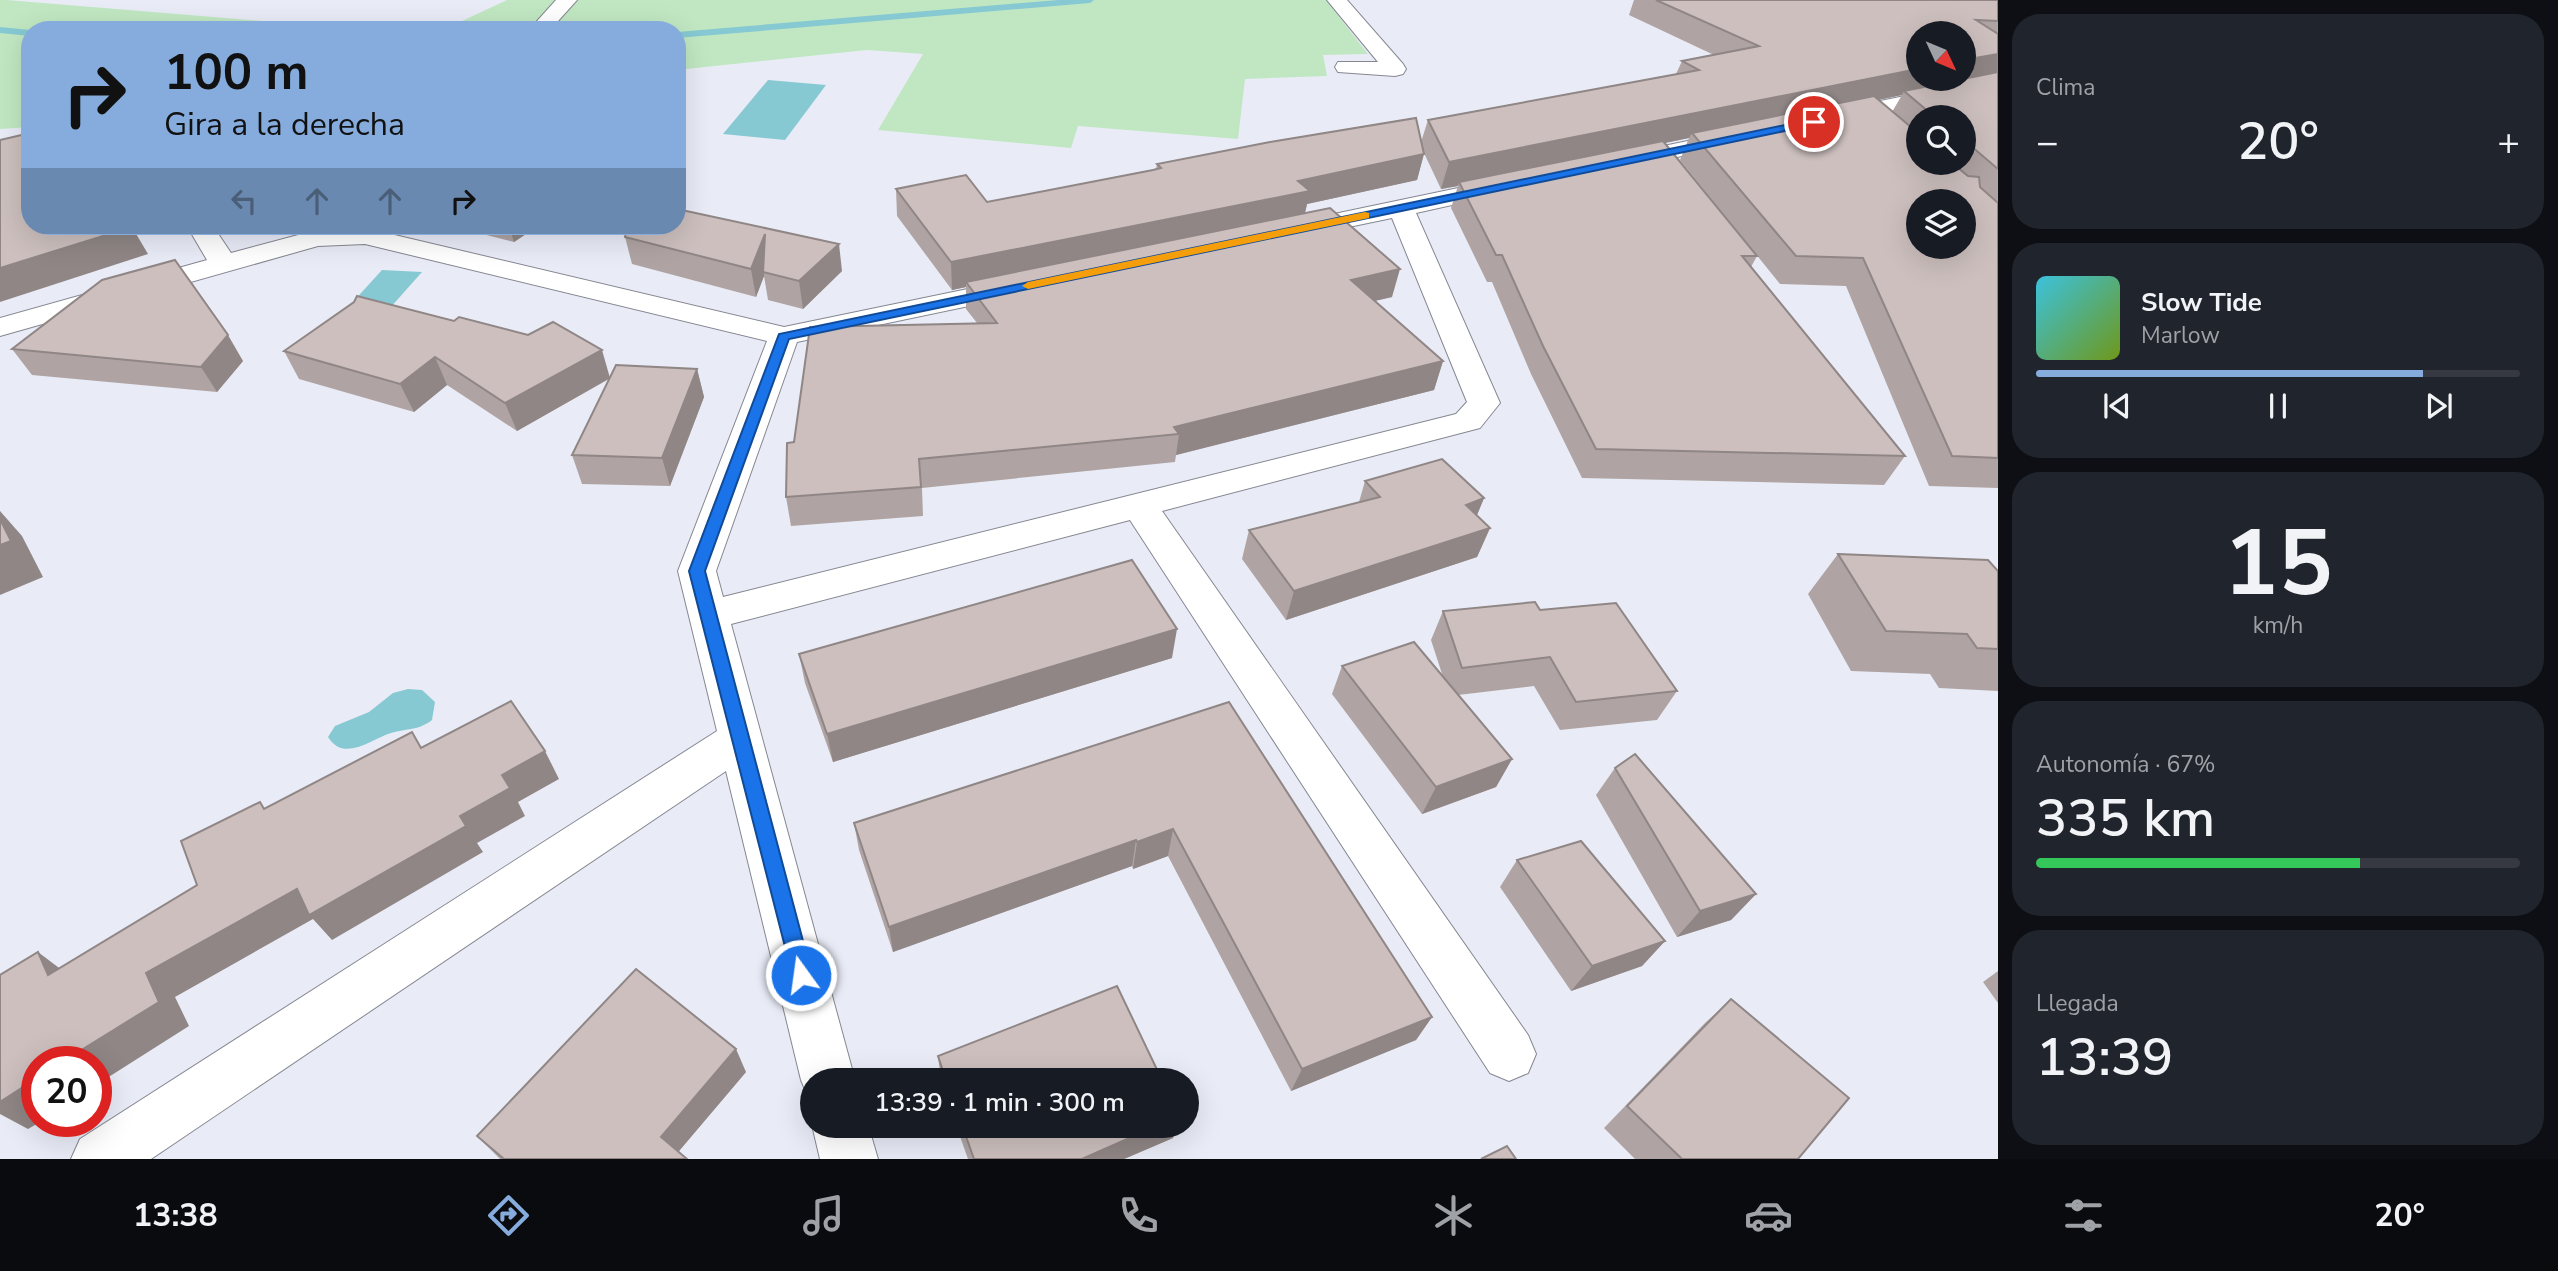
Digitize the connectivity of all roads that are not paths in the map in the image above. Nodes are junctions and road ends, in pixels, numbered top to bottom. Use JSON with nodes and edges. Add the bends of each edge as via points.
{"nodes":[{"id":1,"x":567,"y":0,"type":"edge"},
{"id":2,"x":1336,"y":0,"type":"edge"},
{"id":3,"x":547,"y":21,"type":"edge"},
{"id":4,"x":1346,"y":67,"type":"dead end"},
{"id":5,"x":1998,"y":84,"type":"edge"},
{"id":6,"x":1866,"y":111,"type":"junction"},
{"id":7,"x":1814,"y":122,"type":"edge"},
{"id":8,"x":1887,"y":130,"type":"edge"},
{"id":9,"x":1762,"y":133,"type":"edge"},
{"id":10,"x":1591,"y":168,"type":"edge"},
{"id":11,"x":1537,"y":180,"type":"edge"},
{"id":12,"x":1401,"y":208,"type":"junction"},
{"id":13,"x":206,"y":235,"type":"edge"},
{"id":14,"x":1268,"y":236,"type":"edge"},
{"id":15,"x":224,"y":264,"type":"junction"},
{"id":16,"x":1041,"y":283,"type":"edge"},
{"id":17,"x":0,"y":327,"type":"edge"},
{"id":18,"x":784,"y":336,"type":"junction"},
{"id":19,"x":1139,"y":505,"type":"junction"},
{"id":20,"x":708,"y":615,"type":"junction"},
{"id":21,"x":740,"y":739,"type":"junction"},
{"id":22,"x":1509,"y":1054,"type":"dead end"},
{"id":23,"x":825,"y":1068,"type":"edge"},
{"id":24,"x":843,"y":1138,"type":"edge"},
{"id":25,"x":100,"y":1159,"type":"edge"},
{"id":26,"x":849,"y":1159,"type":"edge"}],
"edges":[{"from":1,"to":3,"type":"lane"},
{"from":2,"to":4,"type":"lane","via":[[1395,69]]},
{"from":5,"to":6,"type":"lane"},
{"from":6,"to":7,"type":"lane"},
{"from":6,"to":8,"type":"lane"},
{"from":9,"to":10,"type":"lane","via":[[1667,165]]},
{"from":11,"to":12,"type":"lane"},
{"from":12,"to":14,"type":"lane"},
{"from":12,"to":19,"type":"lane","via":[[1484,403],[1468,421]]},
{"from":13,"to":15,"type":"lane"},
{"from":15,"to":17,"type":"lane"},
{"from":15,"to":18,"type":"lane","via":[[317,237],[365,236]]},
{"from":16,"to":18,"type":"lane"},
{"from":18,"to":20,"type":"lane","via":[[697,571]]},
{"from":19,"to":20,"type":"lane"},
{"from":19,"to":22,"type":"lane"},
{"from":20,"to":21,"type":"lane"},
{"from":21,"to":23,"type":"lane"},
{"from":21,"to":25,"type":"lane"},
{"from":24,"to":26,"type":"lane"}]}
